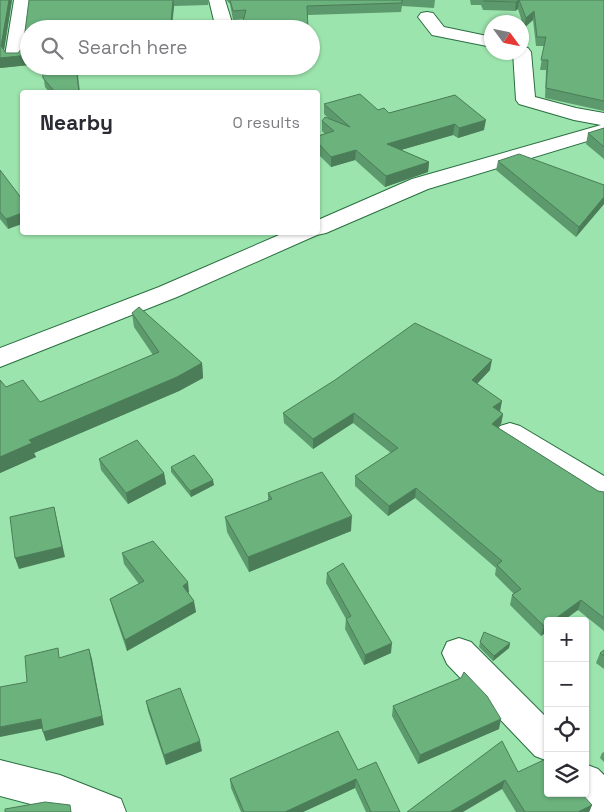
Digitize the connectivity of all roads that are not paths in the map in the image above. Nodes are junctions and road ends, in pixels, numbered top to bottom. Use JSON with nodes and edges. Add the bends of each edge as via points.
{"nodes":[{"id":1,"x":22,"y":0,"type":"edge"},
{"id":2,"x":217,"y":0,"type":"edge"},
{"id":3,"x":427,"y":17,"type":"dead end"},
{"id":4,"x":223,"y":20,"type":"edge"},
{"id":5,"x":484,"y":41,"type":"edge"},
{"id":6,"x":14,"y":56,"type":"edge"},
{"id":7,"x":523,"y":60,"type":"edge"},
{"id":8,"x":604,"y":119,"type":"edge"},
{"id":9,"x":604,"y":130,"type":"edge"},
{"id":10,"x":320,"y":227,"type":"edge"},
{"id":11,"x":300,"y":235,"type":"edge"},
{"id":12,"x":0,"y":358,"type":"edge"},
{"id":13,"x":510,"y":433,"type":"edge"},
{"id":14,"x":604,"y":490,"type":"edge"},
{"id":15,"x":458,"y":653,"type":"dead end"},
{"id":16,"x":544,"y":740,"type":"edge"},
{"id":17,"x":0,"y":778,"type":"edge"},
{"id":18,"x":589,"y":786,"type":"edge"},
{"id":19,"x":604,"y":801,"type":"edge"},
{"id":20,"x":107,"y":812,"type":"edge"}],
"edges":[{"from":1,"to":6,"type":"street"},
{"from":2,"to":4,"type":"street"},
{"from":3,"to":5,"type":"street","via":[[438,32]]},
{"from":7,"to":8,"type":"street","via":[[526,100]]},
{"from":9,"to":10,"type":"street","via":[[420,184]]},
{"from":11,"to":12,"type":"street","via":[[168,292]]},
{"from":13,"to":14,"type":"street"},
{"from":15,"to":16,"type":"street"},
{"from":17,"to":20,"type":"street","via":[[60,793]]},
{"from":18,"to":19,"type":"street"}]}
